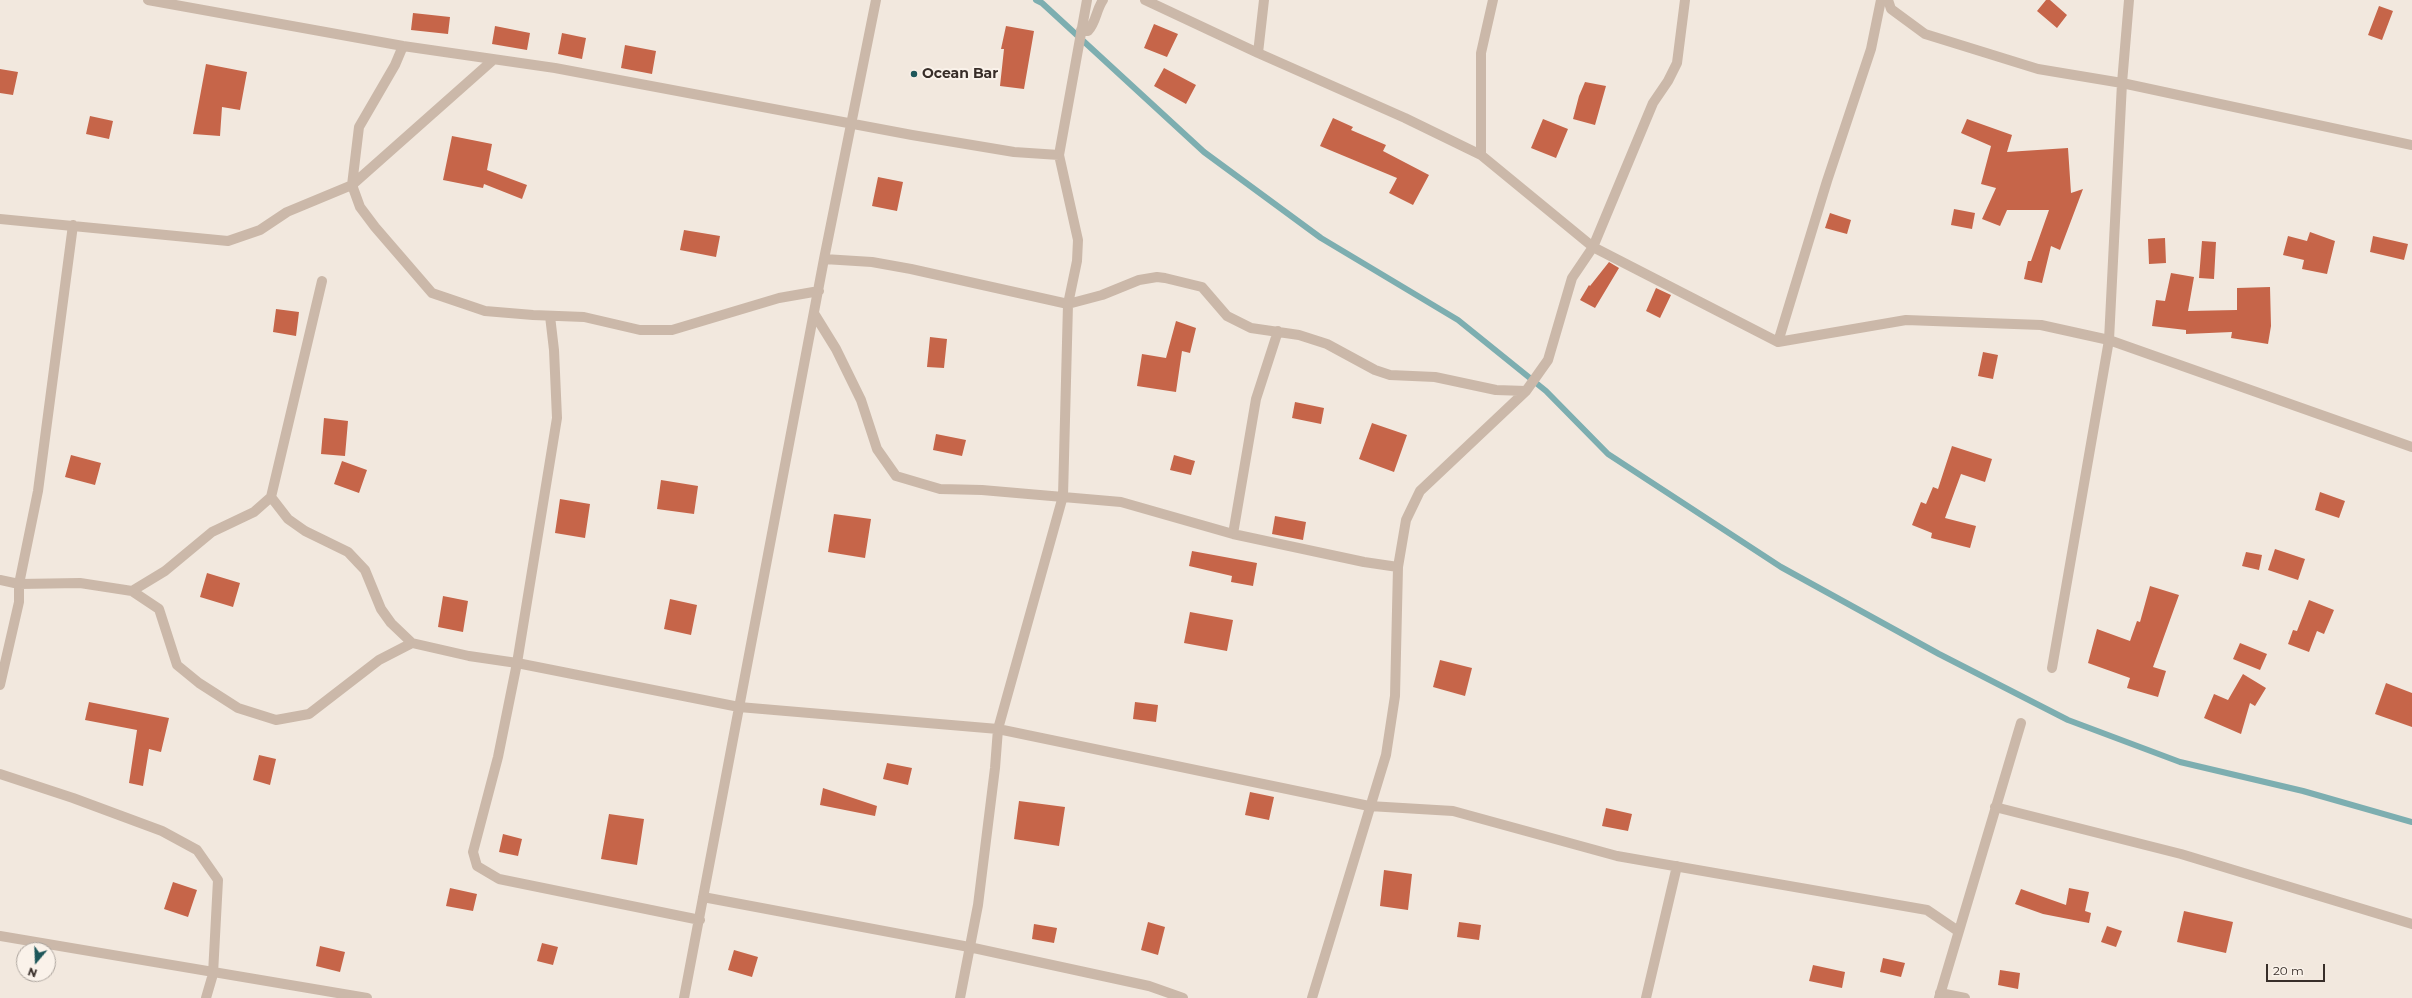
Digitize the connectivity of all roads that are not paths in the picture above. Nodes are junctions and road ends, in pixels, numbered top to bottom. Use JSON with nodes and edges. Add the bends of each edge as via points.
{"nodes":[{"id":1,"x":148,"y":0,"type":"edge"},
{"id":2,"x":876,"y":0,"type":"edge"},
{"id":3,"x":1087,"y":0,"type":"edge"},
{"id":4,"x":1103,"y":0,"type":"edge"},
{"id":5,"x":1144,"y":0,"type":"edge"},
{"id":6,"x":1264,"y":0,"type":"edge"},
{"id":7,"x":1493,"y":0,"type":"edge"},
{"id":8,"x":1685,"y":0,"type":"edge"},
{"id":9,"x":1881,"y":0,"type":"edge"},
{"id":10,"x":1888,"y":0,"type":"edge"},
{"id":11,"x":2129,"y":0,"type":"edge"},
{"id":12,"x":1081,"y":30,"type":"junction"},
{"id":13,"x":403,"y":46,"type":"junction"},
{"id":14,"x":1258,"y":53,"type":"junction"},
{"id":15,"x":493,"y":60,"type":"junction"},
{"id":16,"x":2122,"y":83,"type":"junction"},
{"id":17,"x":850,"y":124,"type":"junction"},
{"id":18,"x":2412,"y":145,"type":"edge"},
{"id":19,"x":1059,"y":155,"type":"junction"},
{"id":20,"x":1481,"y":155,"type":"junction"},
{"id":21,"x":352,"y":185,"type":"junction"},
{"id":22,"x":0,"y":219,"type":"edge"},
{"id":23,"x":73,"y":225,"type":"junction"},
{"id":24,"x":1593,"y":248,"type":"junction"},
{"id":25,"x":824,"y":259,"type":"junction"},
{"id":26,"x":322,"y":281,"type":"dead end"},
{"id":27,"x":819,"y":291,"type":"junction"},
{"id":28,"x":1068,"y":304,"type":"junction"},
{"id":29,"x":815,"y":314,"type":"junction"},
{"id":30,"x":550,"y":316,"type":"junction"},
{"id":31,"x":1278,"y":331,"type":"junction"},
{"id":32,"x":2109,"y":340,"type":"junction"},
{"id":33,"x":1778,"y":342,"type":"junction"},
{"id":34,"x":1526,"y":391,"type":"junction"},
{"id":35,"x":2412,"y":447,"type":"edge"},
{"id":36,"x":1063,"y":496,"type":"junction"},
{"id":37,"x":270,"y":497,"type":"junction"},
{"id":38,"x":1233,"y":534,"type":"junction"},
{"id":39,"x":1398,"y":567,"type":"junction"},
{"id":40,"x":0,"y":580,"type":"edge"},
{"id":41,"x":19,"y":584,"type":"junction"},
{"id":42,"x":132,"y":591,"type":"junction"},
{"id":43,"x":412,"y":643,"type":"junction"},
{"id":44,"x":517,"y":663,"type":"junction"},
{"id":45,"x":2052,"y":668,"type":"dead end"},
{"id":46,"x":0,"y":685,"type":"edge"},
{"id":47,"x":739,"y":707,"type":"junction"},
{"id":48,"x":2021,"y":723,"type":"dead end"},
{"id":49,"x":998,"y":729,"type":"junction"},
{"id":50,"x":0,"y":774,"type":"edge"},
{"id":51,"x":1370,"y":806,"type":"junction"},
{"id":52,"x":1995,"y":807,"type":"junction"},
{"id":53,"x":1677,"y":866,"type":"junction"},
{"id":54,"x":703,"y":897,"type":"junction"},
{"id":55,"x":700,"y":920,"type":"junction"},
{"id":56,"x":2412,"y":924,"type":"edge"},
{"id":57,"x":1958,"y":931,"type":"junction"},
{"id":58,"x":0,"y":936,"type":"edge"},
{"id":59,"x":969,"y":947,"type":"junction"},
{"id":60,"x":213,"y":974,"type":"junction"},
{"id":61,"x":1940,"y":995,"type":"edge"},
{"id":62,"x":206,"y":998,"type":"edge"},
{"id":63,"x":367,"y":998,"type":"edge"},
{"id":64,"x":684,"y":998,"type":"edge"},
{"id":65,"x":960,"y":998,"type":"edge"},
{"id":66,"x":1183,"y":998,"type":"edge"},
{"id":67,"x":1312,"y":998,"type":"edge"},
{"id":68,"x":1646,"y":998,"type":"edge"},
{"id":69,"x":1965,"y":998,"type":"edge"}],
"edges":[{"from":1,"to":13,"type":"street"},
{"from":2,"to":17,"type":"street"},
{"from":3,"to":12,"type":"street"},
{"from":4,"to":12,"type":"street","via":[[1097,9],[1092,26],[1088,31]]},
{"from":5,"to":14,"type":"street"},
{"from":6,"to":14,"type":"street"},
{"from":7,"to":20,"type":"street","via":[[1482,53]]},
{"from":8,"to":24,"type":"street","via":[[1677,63],[1653,103]]},
{"from":9,"to":33,"type":"street","via":[[1871,49],[1827,181]]},
{"from":10,"to":16,"type":"street","via":[[1891,9],[1925,34],[2038,69]]},
{"from":11,"to":16,"type":"street"},
{"from":12,"to":19,"type":"street"},
{"from":13,"to":15,"type":"street"},
{"from":13,"to":21,"type":"street","via":[[395,65],[359,127]]},
{"from":14,"to":20,"type":"street","via":[[1405,118]]},
{"from":15,"to":17,"type":"street","via":[[555,68]]},
{"from":15,"to":21,"type":"street"},
{"from":16,"to":18,"type":"street"},
{"from":16,"to":32,"type":"street"},
{"from":17,"to":19,"type":"street","via":[[1014,152]]},
{"from":17,"to":25,"type":"street"},
{"from":19,"to":28,"type":"street","via":[[1078,240],[1077,261]]},
{"from":20,"to":24,"type":"street"},
{"from":21,"to":23,"type":"street","via":[[286,212],[260,230],[228,241]]},
{"from":21,"to":30,"type":"street","via":[[360,207],[374,227],[432,293],[485,310]]},
{"from":22,"to":23,"type":"street"},
{"from":23,"to":41,"type":"street","via":[[38,491]]},
{"from":24,"to":33,"type":"street"},
{"from":24,"to":34,"type":"street","via":[[1572,278],[1548,360]]},
{"from":25,"to":27,"type":"street"},
{"from":25,"to":28,"type":"street","via":[[872,262],[912,269]]},
{"from":26,"to":37,"type":"street"},
{"from":27,"to":29,"type":"street"},
{"from":27,"to":30,"type":"street","via":[[778,298],[672,330],[640,330],[584,317]]},
{"from":28,"to":31,"type":"street","via":[[1102,295],[1139,280],[1166,278],[1202,287],[1233,320],[1261,330]]},
{"from":28,"to":36,"type":"street"},
{"from":29,"to":36,"type":"street","via":[[836,349],[861,400],[877,449],[896,476],[940,489]]},
{"from":29,"to":47,"type":"street"},
{"from":30,"to":44,"type":"street","via":[[557,418]]},
{"from":31,"to":34,"type":"street","via":[[1327,344],[1375,370],[1390,375],[1435,377],[1496,390]]},
{"from":31,"to":38,"type":"street","via":[[1256,399]]},
{"from":32,"to":33,"type":"street","via":[[2041,325],[1906,320]]},
{"from":32,"to":35,"type":"street"},
{"from":32,"to":45,"type":"street"},
{"from":34,"to":39,"type":"street","via":[[1420,491],[1406,520]]},
{"from":36,"to":38,"type":"street","via":[[1121,502]]},
{"from":36,"to":49,"type":"street"},
{"from":37,"to":42,"type":"street","via":[[254,512],[212,532],[165,571]]},
{"from":37,"to":43,"type":"street","via":[[288,519],[305,531],[348,552],[365,570],[381,609],[391,623]]},
{"from":38,"to":39,"type":"street"},
{"from":39,"to":51,"type":"street","via":[[1395,696],[1386,754]]},
{"from":40,"to":41,"type":"street"},
{"from":41,"to":42,"type":"street","via":[[80,583]]},
{"from":41,"to":46,"type":"street","via":[[18,602]]},
{"from":42,"to":43,"type":"street","via":[[159,610],[177,665],[199,683],[238,708],[276,720],[309,714],[378,660]]},
{"from":43,"to":44,"type":"street","via":[[469,656]]},
{"from":44,"to":47,"type":"street"},
{"from":44,"to":55,"type":"street","via":[[498,757],[473,852],[477,866],[499,879]]},
{"from":47,"to":49,"type":"street"},
{"from":47,"to":54,"type":"street"},
{"from":48,"to":52,"type":"street"},
{"from":49,"to":51,"type":"street"},
{"from":49,"to":59,"type":"street","via":[[978,905]]},
{"from":50,"to":60,"type":"street","via":[[73,798],[162,832],[197,850],[218,880]]},
{"from":51,"to":53,"type":"street","via":[[1453,811],[1617,856]]},
{"from":51,"to":67,"type":"street","via":[[1358,853]]},
{"from":52,"to":56,"type":"street","via":[[2181,854]]},
{"from":52,"to":57,"type":"street"},
{"from":53,"to":57,"type":"street","via":[[1927,910]]},
{"from":53,"to":68,"type":"street"},
{"from":54,"to":55,"type":"street"},
{"from":54,"to":59,"type":"street"},
{"from":55,"to":64,"type":"street"},
{"from":57,"to":61,"type":"street"},
{"from":58,"to":60,"type":"street"},
{"from":59,"to":65,"type":"street"},
{"from":59,"to":66,"type":"street","via":[[1149,986]]},
{"from":60,"to":62,"type":"street"},
{"from":60,"to":63,"type":"street"},
{"from":61,"to":69,"type":"street"}]}
